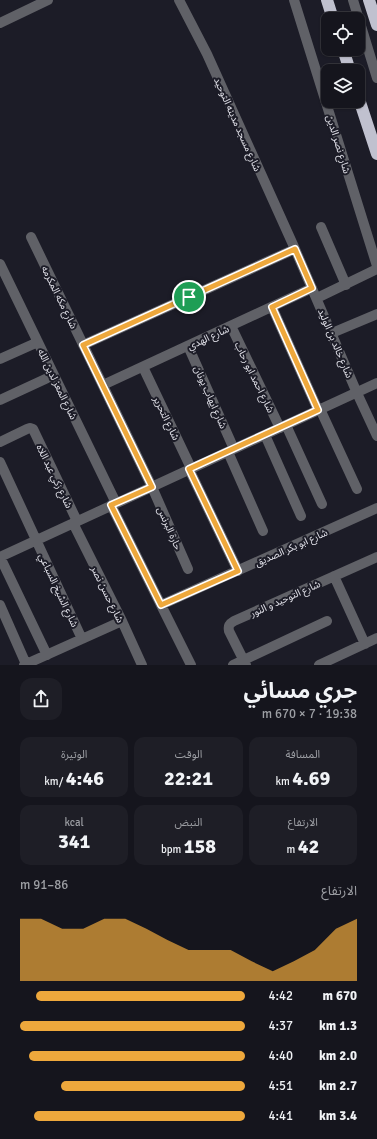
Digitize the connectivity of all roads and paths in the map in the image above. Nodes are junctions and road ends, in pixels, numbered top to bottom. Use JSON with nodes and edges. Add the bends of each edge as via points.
{"nodes":[{"id":1,"x":48,"y":0,"type":"edge"},
{"id":2,"x":179,"y":0,"type":"edge"},
{"id":3,"x":294,"y":0,"type":"edge"},
{"id":4,"x":326,"y":0,"type":"edge"},
{"id":5,"x":353,"y":0,"type":"edge"},
{"id":6,"x":369,"y":0,"type":"edge"},
{"id":7,"x":330,"y":12,"type":"edge"},
{"id":8,"x":1,"y":20,"type":"edge"},
{"id":9,"x":377,"y":24,"type":"edge"},
{"id":10,"x":377,"y":78,"type":"edge"},
{"id":11,"x":362,"y":108,"type":"edge"},
{"id":12,"x":377,"y":154,"type":"edge"},
{"id":13,"x":321,"y":227,"type":"dead end"},
{"id":14,"x":31,"y":237,"type":"dead end"},
{"id":15,"x":295,"y":249,"type":"junction"},
{"id":16,"x":0,"y":264,"type":"edge"},
{"id":17,"x":377,"y":266,"type":"edge"},
{"id":18,"x":377,"y":269,"type":"edge"},
{"id":19,"x":346,"y":285,"type":"junction"},
{"id":20,"x":312,"y":288,"type":"junction"},
{"id":21,"x":317,"y":298,"type":"junction"},
{"id":22,"x":272,"y":307,"type":"junction"},
{"id":23,"x":377,"y":314,"type":"edge"},
{"id":24,"x":231,"y":326,"type":"junction"},
{"id":25,"x":332,"y":333,"type":"junction"},
{"id":26,"x":38,"y":342,"type":"junction"},
{"id":27,"x":83,"y":345,"type":"junction"},
{"id":28,"x":188,"y":346,"type":"junction"},
{"id":29,"x":0,"y":359,"type":"edge"},
{"id":30,"x":143,"y":367,"type":"junction"},
{"id":31,"x":54,"y":375,"type":"junction"},
{"id":32,"x":377,"y":383,"type":"edge"},
{"id":33,"x":103,"y":385,"type":"junction"},
{"id":34,"x":357,"y":393,"type":"junction"},
{"id":35,"x":0,"y":400,"type":"edge"},
{"id":36,"x":319,"y":410,"type":"junction"},
{"id":37,"x":283,"y":426,"type":"junction"},
{"id":38,"x":264,"y":435,"type":"junction"},
{"id":39,"x":377,"y":436,"type":"edge"},
{"id":40,"x":0,"y":442,"type":"edge"},
{"id":41,"x":231,"y":450,"type":"junction"},
{"id":42,"x":0,"y":462,"type":"edge"},
{"id":43,"x":190,"y":469,"type":"junction"},
{"id":44,"x":152,"y":487,"type":"junction"},
{"id":45,"x":357,"y":489,"type":"dead end"},
{"id":46,"x":113,"y":504,"type":"junction"},
{"id":47,"x":322,"y":504,"type":"dead end"},
{"id":48,"x":377,"y":508,"type":"edge"},
{"id":49,"x":301,"y":516,"type":"dead end"},
{"id":50,"x":75,"y":522,"type":"junction"},
{"id":51,"x":263,"y":531,"type":"dead end"},
{"id":52,"x":36,"y":540,"type":"junction"},
{"id":53,"x":0,"y":557,"type":"edge"},
{"id":54,"x":377,"y":557,"type":"edge"},
{"id":55,"x":188,"y":569,"type":"dead end"},
{"id":56,"x":238,"y":571,"type":"junction"},
{"id":57,"x":334,"y":576,"type":"junction"},
{"id":58,"x":0,"y":605,"type":"edge"},
{"id":59,"x":161,"y":605,"type":"junction"},
{"id":60,"x":122,"y":621,"type":"junction"},
{"id":61,"x":327,"y":621,"type":"dead end"},
{"id":62,"x":377,"y":638,"type":"edge"},
{"id":63,"x":82,"y":639,"type":"junction"},
{"id":64,"x":365,"y":644,"type":"junction"},
{"id":65,"x":46,"y":655,"type":"junction"},
{"id":66,"x":245,"y":662,"type":"edge"},
{"id":67,"x":25,"y":664,"type":"edge"},
{"id":68,"x":139,"y":664,"type":"edge"},
{"id":69,"x":191,"y":665,"type":"edge"},
{"id":70,"x":233,"y":665,"type":"edge"},
{"id":71,"x":319,"y":665,"type":"edge"}],
"edges":[{"from":1,"to":8,"type":"street"},
{"from":2,"to":15,"type":"street","name":"شارع مسجد مدينه التوحيد","via":[[207,54]]},
{"from":3,"to":17,"type":"street","name":"شارع نصر الدين"},
{"from":4,"to":7,"type":"highway"},
{"from":5,"to":10,"type":"street"},
{"from":6,"to":9,"type":"highway"},
{"from":11,"to":12,"type":"highway"},
{"from":13,"to":19,"type":"street"},
{"from":14,"to":27,"type":"street","name":"شارع مكه المكرمه"},
{"from":15,"to":20,"type":"street","name":"شارع خالد بن الوليد"},
{"from":15,"to":27,"type":"street"},
{"from":16,"to":26,"type":"street","name":"شارع المعز لدين الله"},
{"from":18,"to":19,"type":"street"},
{"from":19,"to":21,"type":"street"},
{"from":20,"to":21,"type":"street","name":"شارع خالد بن الوليد"},
{"from":20,"to":22,"type":"street","name":"شارع الهدي"},
{"from":21,"to":25,"type":"street","name":"شارع خالد بن الوليد"},
{"from":22,"to":24,"type":"street","name":"شارع الهدي"},
{"from":22,"to":36,"type":"street"},
{"from":23,"to":25,"type":"street"},
{"from":24,"to":28,"type":"street","name":"شارع الهدي"},
{"from":24,"to":37,"type":"street","name":"شارع احمد ابو رحاب"},
{"from":25,"to":34,"type":"street","name":"شارع خالد بن الوليد"},
{"from":26,"to":29,"type":"street"},
{"from":26,"to":31,"type":"street","name":"شارع المعز لدين الله"},
{"from":27,"to":33,"type":"street","name":"شارع مكه المكرمه"},
{"from":28,"to":30,"type":"street","name":"شارع الهدي"},
{"from":28,"to":41,"type":"street","name":"شارع ايهاب يونان"},
{"from":30,"to":33,"type":"street","name":"شارع الهدي"},
{"from":30,"to":43,"type":"street","name":"شارع التحرير"},
{"from":31,"to":35,"type":"street"},
{"from":31,"to":46,"type":"street","name":"شارع المعز لدين الله"},
{"from":32,"to":34,"type":"street"},
{"from":33,"to":44,"type":"street","name":"شارع مكه المكرمه"},
{"from":34,"to":36,"type":"street"},
{"from":34,"to":39,"type":"street","name":"شارع خالد بن الوليد"},
{"from":36,"to":37,"type":"street"},
{"from":36,"to":45,"type":"street"},
{"from":37,"to":38,"type":"street"},
{"from":37,"to":47,"type":"street","name":"شارع احمد ابو رحاب"},
{"from":38,"to":41,"type":"street"},
{"from":38,"to":49,"type":"street"},
{"from":40,"to":50,"type":"street","name":"شارع زكي عبد اللاه","via":[[32,428]]},
{"from":41,"to":43,"type":"street"},
{"from":41,"to":51,"type":"street","name":"شارع ايهاب يونان"},
{"from":42,"to":52,"type":"street","name":"شارع الشيخ السباعي"},
{"from":43,"to":44,"type":"street"},
{"from":43,"to":56,"type":"street","name":"شارع التحرير"},
{"from":44,"to":46,"type":"street"},
{"from":44,"to":55,"type":"street","name":"حارة البرنس"},
{"from":46,"to":50,"type":"street"},
{"from":46,"to":59,"type":"street","name":"شارع المعز لدين الله"},
{"from":48,"to":56,"type":"street","name":"شارع ابو بكر الصديق"},
{"from":50,"to":52,"type":"street"},
{"from":50,"to":60,"type":"street","name":"شارع حسن نصر"},
{"from":52,"to":53,"type":"street"},
{"from":52,"to":63,"type":"street","name":"شارع الشيخ السباعي"},
{"from":53,"to":65,"type":"street"},
{"from":54,"to":57,"type":"street","name":"شارع التوحيد و النور"},
{"from":56,"to":59,"type":"street","name":"شارع ابو بكر الصديق"},
{"from":57,"to":64,"type":"street"},
{"from":57,"to":66,"type":"street","name":"شارع التوحيد و النور","via":[[230,624],[229,631]]},
{"from":58,"to":67,"type":"street"},
{"from":59,"to":69,"type":"street","name":"شارع المعز لدين الله"},
{"from":60,"to":63,"type":"street"},
{"from":60,"to":68,"type":"street","name":"شارع حسن نصر"},
{"from":61,"to":66,"type":"street"},
{"from":62,"to":64,"type":"street"},
{"from":63,"to":65,"type":"street"},
{"from":64,"to":71,"type":"street"},
{"from":65,"to":67,"type":"street"},
{"from":66,"to":70,"type":"street"}]}
